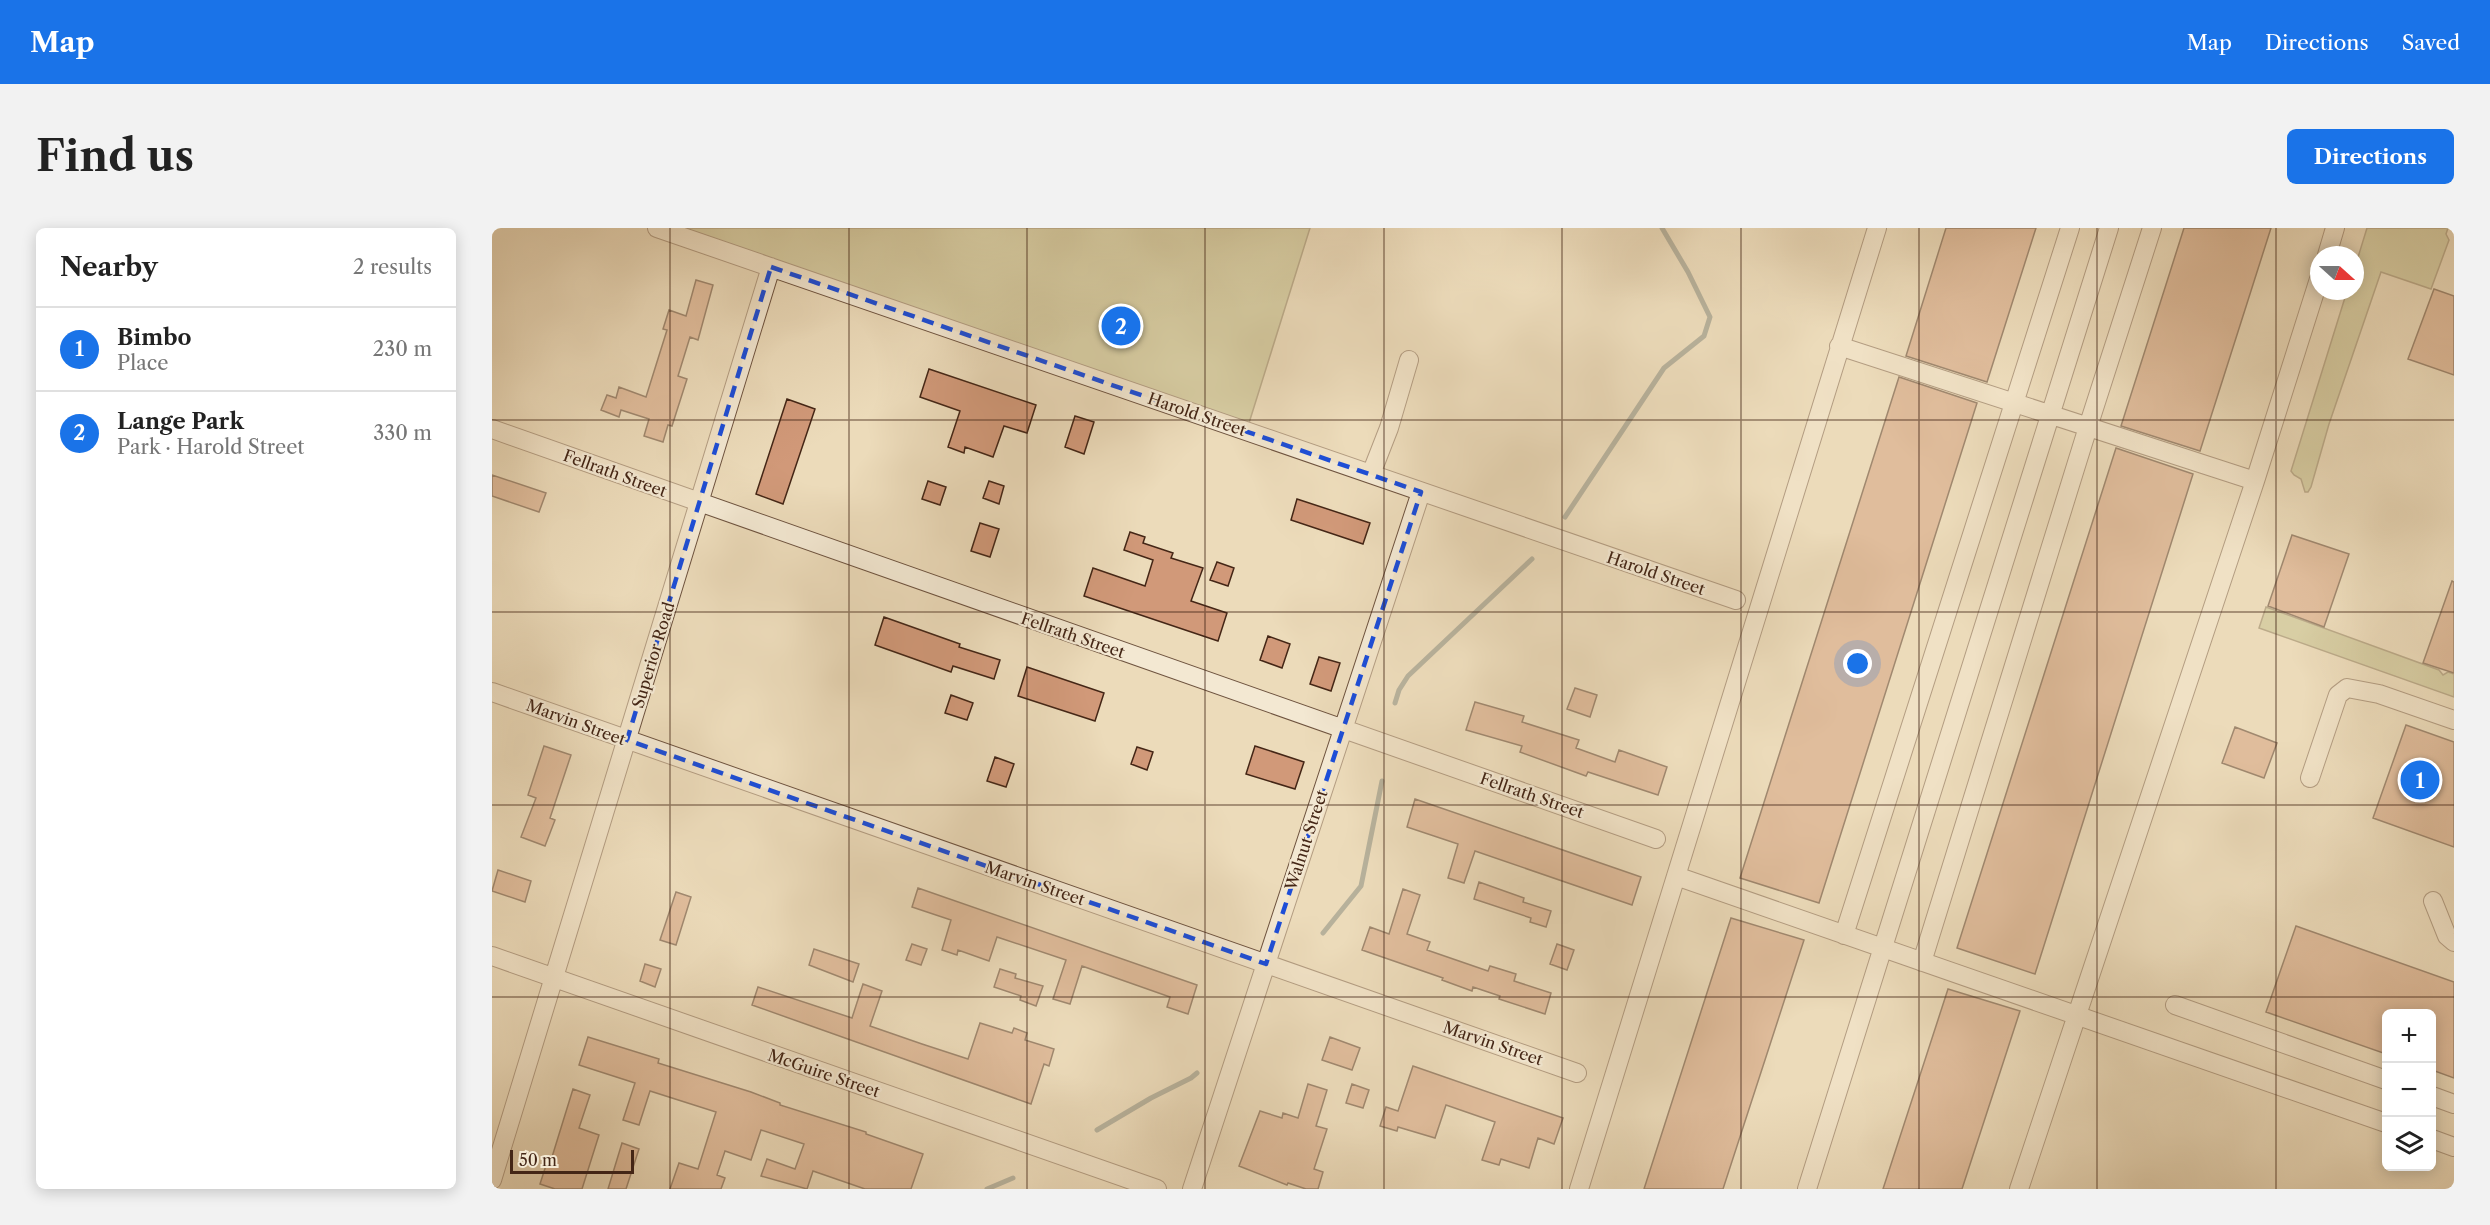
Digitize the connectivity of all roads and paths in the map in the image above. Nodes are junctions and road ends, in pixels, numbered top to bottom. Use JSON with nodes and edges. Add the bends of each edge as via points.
{"nodes":[{"id":1,"x":657,"y":228,"type":"edge"},
{"id":2,"x":1877,"y":228,"type":"edge"},
{"id":3,"x":2070,"y":228,"type":"edge"},
{"id":4,"x":2109,"y":228,"type":"edge"},
{"id":5,"x":2152,"y":228,"type":"edge"},
{"id":6,"x":2335,"y":228,"type":"edge"},
{"id":7,"x":2330,"y":246,"type":"edge"},
{"id":8,"x":771,"y":267,"type":"junction"},
{"id":9,"x":2312,"y":300,"type":"edge"},
{"id":10,"x":1839,"y":346,"type":"junction"},
{"id":11,"x":1409,"y":360,"type":"dead end"},
{"id":12,"x":2014,"y":403,"type":"junction"},
{"id":13,"x":2050,"y":415,"type":"junction"},
{"id":14,"x":2088,"y":427,"type":"junction"},
{"id":15,"x":492,"y":429,"type":"edge"},
{"id":16,"x":1371,"y":474,"type":"junction"},
{"id":17,"x":2255,"y":481,"type":"junction"},
{"id":18,"x":1422,"y":492,"type":"junction"},
{"id":19,"x":699,"y":503,"type":"junction"},
{"id":20,"x":1736,"y":600,"type":"dead end"},
{"id":21,"x":492,"y":692,"type":"edge"},
{"id":22,"x":2454,"y":720,"type":"edge"},
{"id":23,"x":1343,"y":729,"type":"junction"},
{"id":24,"x":627,"y":740,"type":"junction"},
{"id":25,"x":2310,"y":778,"type":"dead end"},
{"id":26,"x":1656,"y":839,"type":"dead end"},
{"id":27,"x":1676,"y":876,"type":"junction"},
{"id":28,"x":2433,"y":901,"type":"dead end"},
{"id":29,"x":1844,"y":935,"type":"junction"},
{"id":30,"x":2454,"y":942,"type":"edge"},
{"id":31,"x":1882,"y":948,"type":"junction"},
{"id":32,"x":492,"y":956,"type":"edge"},
{"id":33,"x":1922,"y":962,"type":"junction"},
{"id":34,"x":1266,"y":964,"type":"junction"},
{"id":35,"x":554,"y":978,"type":"junction"},
{"id":36,"x":2175,"y":1005,"type":"dead end"},
{"id":37,"x":2077,"y":1017,"type":"junction"},
{"id":38,"x":1578,"y":1073,"type":"dead end"},
{"id":39,"x":2382,"y":1079,"type":"edge"},
{"id":40,"x":2436,"y":1097,"type":"edge"},
{"id":41,"x":2454,"y":1104,"type":"edge"},
{"id":42,"x":2382,"y":1123,"type":"edge"},
{"id":43,"x":2436,"y":1140,"type":"edge"},
{"id":44,"x":2454,"y":1147,"type":"edge"},
{"id":45,"x":492,"y":1180,"type":"edge"},
{"id":46,"x":1157,"y":1189,"type":"edge"},
{"id":47,"x":1192,"y":1189,"type":"edge"},
{"id":48,"x":1579,"y":1189,"type":"edge"},
{"id":49,"x":1807,"y":1189,"type":"edge"},
{"id":50,"x":2019,"y":1189,"type":"edge"}],
"edges":[{"from":1,"to":8,"type":"street","name":"Harold Street"},
{"from":2,"to":10,"type":"street"},
{"from":3,"to":12,"type":"street"},
{"from":4,"to":13,"type":"street"},
{"from":5,"to":14,"type":"street"},
{"from":6,"to":7,"type":"street"},
{"from":8,"to":16,"type":"street","name":"Harold Street"},
{"from":8,"to":19,"type":"street","name":"Superior Road"},
{"from":9,"to":17,"type":"street"},
{"from":10,"to":12,"type":"street"},
{"from":10,"to":27,"type":"street"},
{"from":11,"to":16,"type":"street"},
{"from":12,"to":13,"type":"street"},
{"from":12,"to":29,"type":"street"},
{"from":13,"to":14,"type":"street"},
{"from":13,"to":31,"type":"street"},
{"from":14,"to":17,"type":"street"},
{"from":14,"to":33,"type":"street"},
{"from":15,"to":19,"type":"street","name":"Fellrath Street"},
{"from":16,"to":18,"type":"street","name":"Harold Street"},
{"from":17,"to":37,"type":"street"},
{"from":18,"to":20,"type":"street","name":"Harold Street"},
{"from":18,"to":23,"type":"street","name":"Walnut Street"},
{"from":19,"to":23,"type":"street","name":"Fellrath Street"},
{"from":19,"to":24,"type":"street","name":"Superior Road"},
{"from":21,"to":24,"type":"street","name":"Marvin Street"},
{"from":22,"to":25,"type":"street","via":[[2379,694],[2347,688],[2338,695]]},
{"from":23,"to":26,"type":"street","name":"Fellrath Street"},
{"from":23,"to":34,"type":"street","name":"Walnut Street"},
{"from":24,"to":34,"type":"street","name":"Marvin Street"},
{"from":24,"to":35,"type":"street","name":"Superior Road"},
{"from":27,"to":29,"type":"street"},
{"from":27,"to":48,"type":"street"},
{"from":28,"to":30,"type":"street","via":[[2447,936]]},
{"from":29,"to":31,"type":"street"},
{"from":31,"to":33,"type":"street"},
{"from":31,"to":49,"type":"street"},
{"from":32,"to":35,"type":"street","name":"McGuire Street"},
{"from":33,"to":37,"type":"street"},
{"from":34,"to":38,"type":"street","name":"Marvin Street"},
{"from":34,"to":47,"type":"street","name":"Walnut Street"},
{"from":35,"to":45,"type":"street","name":"Superior Road"},
{"from":35,"to":46,"type":"street","name":"McGuire Street"},
{"from":36,"to":39,"type":"street"},
{"from":37,"to":42,"type":"street"},
{"from":37,"to":50,"type":"street"},
{"from":40,"to":41,"type":"street"},
{"from":43,"to":44,"type":"street"}]}
